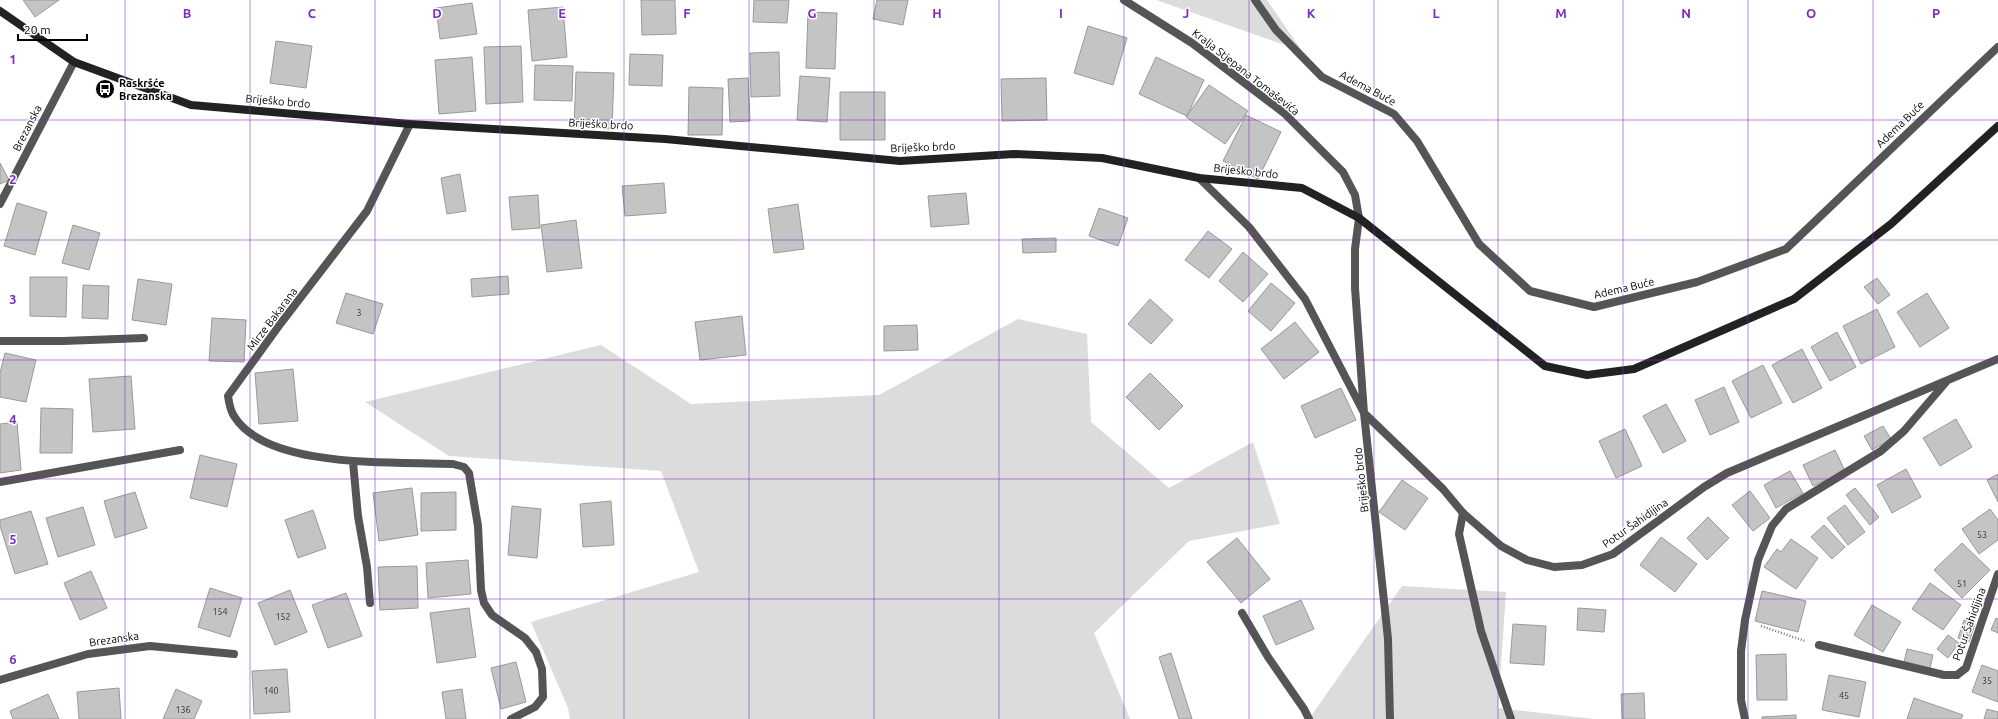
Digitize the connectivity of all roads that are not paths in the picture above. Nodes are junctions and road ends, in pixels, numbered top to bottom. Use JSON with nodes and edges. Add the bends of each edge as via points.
{"nodes":[{"id":1,"x":1124,"y":0,"type":"edge"},
{"id":2,"x":1255,"y":0,"type":"edge"},
{"id":3,"x":0,"y":11,"type":"edge"},
{"id":4,"x":1998,"y":47,"type":"edge"},
{"id":5,"x":74,"y":62,"type":"junction"},
{"id":6,"x":410,"y":124,"type":"junction"},
{"id":7,"x":1998,"y":126,"type":"edge"},
{"id":8,"x":1199,"y":178,"type":"junction"},
{"id":9,"x":0,"y":204,"type":"edge"},
{"id":10,"x":1359,"y":218,"type":"junction"},
{"id":11,"x":144,"y":338,"type":"dead end"},
{"id":12,"x":0,"y":341,"type":"edge"},
{"id":13,"x":1998,"y":359,"type":"edge"},
{"id":14,"x":1948,"y":380,"type":"junction"},
{"id":15,"x":1364,"y":413,"type":"junction"},
{"id":16,"x":180,"y":450,"type":"dead end"},
{"id":17,"x":353,"y":462,"type":"junction"},
{"id":18,"x":0,"y":482,"type":"edge"},
{"id":19,"x":1463,"y":513,"type":"junction"},
{"id":20,"x":1998,"y":574,"type":"edge"},
{"id":21,"x":370,"y":603,"type":"dead end"},
{"id":22,"x":1242,"y":613,"type":"dead end"},
{"id":23,"x":1819,"y":646,"type":"road end"},
{"id":24,"x":234,"y":654,"type":"dead end"},
{"id":25,"x":0,"y":680,"type":"edge"},
{"id":26,"x":511,"y":719,"type":"edge"},
{"id":27,"x":1309,"y":719,"type":"edge"},
{"id":28,"x":1390,"y":719,"type":"edge"},
{"id":29,"x":1511,"y":719,"type":"edge"},
{"id":30,"x":1744,"y":719,"type":"edge"}],
"edges":[{"from":1,"to":10,"type":"street","name":"Kralja Stjepana Tomaševića","via":[[1192,43],[1284,113],[1342,172],[1355,195]]},
{"from":2,"to":4,"type":"street","name":"Adema Buće","via":[[1276,30],[1322,77],[1394,114],[1417,140],[1479,244],[1530,291],[1594,307],[1697,282],[1786,249]]},
{"from":3,"to":5,"type":"street","name":"Briješko brdo"},
{"from":5,"to":6,"type":"street","name":"Briješko brdo","via":[[191,105]]},
{"from":5,"to":9,"type":"street","name":"Brezanska"},
{"from":6,"to":8,"type":"street","name":"Briješko brdo","via":[[665,139],[900,161],[1014,154],[1102,158]]},
{"from":6,"to":17,"type":"street","name":"Mirze Bakarana","via":[[367,212],[228,396],[234,416],[249,433],[273,446]]},
{"from":7,"to":10,"type":"street","via":[[1891,224],[1794,299],[1634,369],[1587,375],[1545,366]]},
{"from":8,"to":10,"type":"street","name":"Briješko brdo","via":[[1302,188]]},
{"from":8,"to":15,"type":"street","via":[[1249,226],[1305,299]]},
{"from":10,"to":15,"type":"street","name":"Briješko brdo","via":[[1354,249],[1355,288]]},
{"from":11,"to":12,"type":"street"},
{"from":13,"to":14,"type":"street","name":"Potur Šahidijina"},
{"from":14,"to":19,"type":"street","name":"Potur Šahidijina","via":[[1727,473],[1613,554],[1582,565],[1554,567],[1528,560],[1501,546]]},
{"from":14,"to":30,"type":"street","name":"Potur Šahidijina","via":[[1904,431],[1881,451],[1786,509],[1772,526],[1758,560],[1745,620],[1741,651],[1741,700]]},
{"from":15,"to":19,"type":"street","name":"Potur Šahidijina","via":[[1443,489]]},
{"from":15,"to":28,"type":"street","name":"Briješko brdo","via":[[1388,639]]},
{"from":16,"to":18,"type":"street"},
{"from":17,"to":21,"type":"street"},
{"from":17,"to":26,"type":"street","name":"Mirze Bakarana","via":[[453,464],[464,467],[469,473],[478,526],[484,603],[492,614],[525,638],[536,652],[542,669],[543,697],[535,707]]},
{"from":19,"to":29,"type":"street","via":[[1459,534],[1481,630]]},
{"from":20,"to":23,"type":"street","name":"Potur Šahidijina","via":[[1966,668],[1957,675],[1944,675]]},
{"from":22,"to":27,"type":"street"},
{"from":24,"to":25,"type":"street","name":"Brezanska","via":[[150,646],[88,654]]}]}
